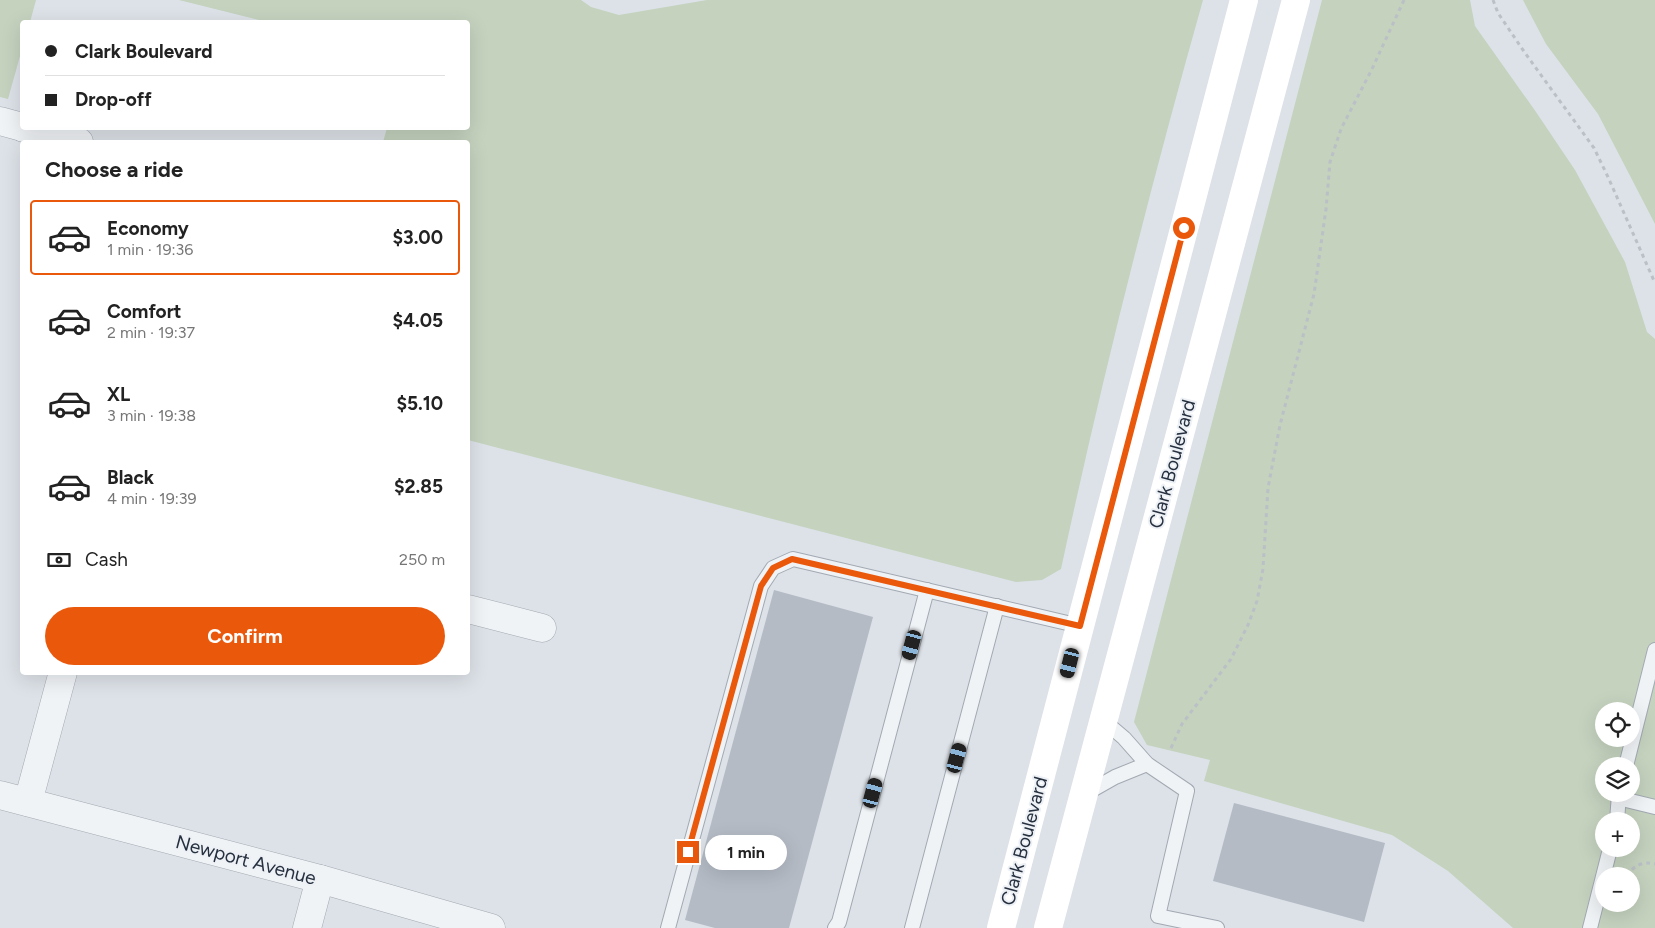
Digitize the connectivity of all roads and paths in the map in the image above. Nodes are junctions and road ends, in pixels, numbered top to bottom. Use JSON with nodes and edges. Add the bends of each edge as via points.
{"nodes":[{"id":1,"x":1244,"y":0,"type":"edge"},
{"id":2,"x":1296,"y":0,"type":"edge"},
{"id":3,"x":1404,"y":0,"type":"edge"},
{"id":4,"x":1493,"y":0,"type":"edge"},
{"id":5,"x":0,"y":121,"type":"edge"},
{"id":6,"x":20,"y":126,"type":"edge"},
{"id":7,"x":34,"y":130,"type":"edge"},
{"id":8,"x":72,"y":140,"type":"edge"},
{"id":9,"x":1655,"y":283,"type":"edge"},
{"id":10,"x":927,"y":590,"type":"junction"},
{"id":11,"x":997,"y":606,"type":"junction"},
{"id":12,"x":470,"y":610,"type":"edge"},
{"id":13,"x":1080,"y":626,"type":"junction"},
{"id":14,"x":542,"y":628,"type":"dead end"},
{"id":15,"x":1655,"y":650,"type":"edge"},
{"id":16,"x":62,"y":675,"type":"edge"},
{"id":17,"x":1104,"y":721,"type":"junction"},
{"id":18,"x":1171,"y":748,"type":"dead end"},
{"id":19,"x":1628,"y":757,"type":"edge"},
{"id":20,"x":1147,"y":764,"type":"junction"},
{"id":21,"x":1085,"y":794,"type":"junction"},
{"id":22,"x":0,"y":795,"type":"edge"},
{"id":23,"x":28,"y":802,"type":"junction"},
{"id":24,"x":1639,"y":802,"type":"edge"},
{"id":25,"x":1655,"y":807,"type":"edge"},
{"id":26,"x":1608,"y":857,"type":"edge"},
{"id":27,"x":1655,"y":864,"type":"edge"},
{"id":28,"x":1635,"y":867,"type":"edge"},
{"id":29,"x":320,"y":879,"type":"junction"},
{"id":30,"x":307,"y":928,"type":"edge"},
{"id":31,"x":491,"y":928,"type":"edge"},
{"id":32,"x":668,"y":928,"type":"edge"},
{"id":33,"x":835,"y":928,"type":"edge"},
{"id":34,"x":912,"y":928,"type":"edge"},
{"id":35,"x":1001,"y":928,"type":"edge"},
{"id":36,"x":1048,"y":928,"type":"edge"},
{"id":37,"x":1217,"y":928,"type":"edge"},
{"id":38,"x":1590,"y":928,"type":"edge"}],
"edges":[{"from":1,"to":13,"type":"main road","name":"Clark Boulevard"},
{"from":2,"to":17,"type":"main road","name":"Clark Boulevard"},
{"from":3,"to":18,"type":"path","via":[[1341,128],[1330,162],[1314,294],[1280,425],[1268,488],[1263,570],[1257,601],[1231,659],[1182,724]]},
{"from":4,"to":9,"type":"path","via":[[1525,53],[1594,148]]},
{"from":5,"to":6,"type":"street"},
{"from":7,"to":8,"type":"street"},
{"from":10,"to":11,"type":"lane"},
{"from":10,"to":32,"type":"lane","via":[[792,559],[773,568],[761,586]]},
{"from":10,"to":33,"type":"lane"},
{"from":11,"to":13,"type":"lane"},
{"from":11,"to":34,"type":"lane"},
{"from":12,"to":14,"type":"street"},
{"from":13,"to":35,"type":"main road","name":"Clark Boulevard"},
{"from":15,"to":19,"type":"lane"},
{"from":16,"to":23,"type":"street"},
{"from":17,"to":20,"type":"lane"},
{"from":17,"to":21,"type":"main road","name":"Clark Boulevard"},
{"from":20,"to":21,"type":"lane","via":[[1114,777]]},
{"from":20,"to":37,"type":"lane","via":[[1187,791],[1158,916]]},
{"from":21,"to":36,"type":"main road","name":"Clark Boulevard"},
{"from":22,"to":23,"type":"street","name":"Newport Avenue"},
{"from":23,"to":29,"type":"street","name":"Newport Avenue"},
{"from":24,"to":25,"type":"lane"},
{"from":26,"to":38,"type":"lane"},
{"from":27,"to":28,"type":"path","via":[[1642,863]]},
{"from":29,"to":30,"type":"street"},
{"from":29,"to":31,"type":"street","name":"Newport Avenue"}]}
